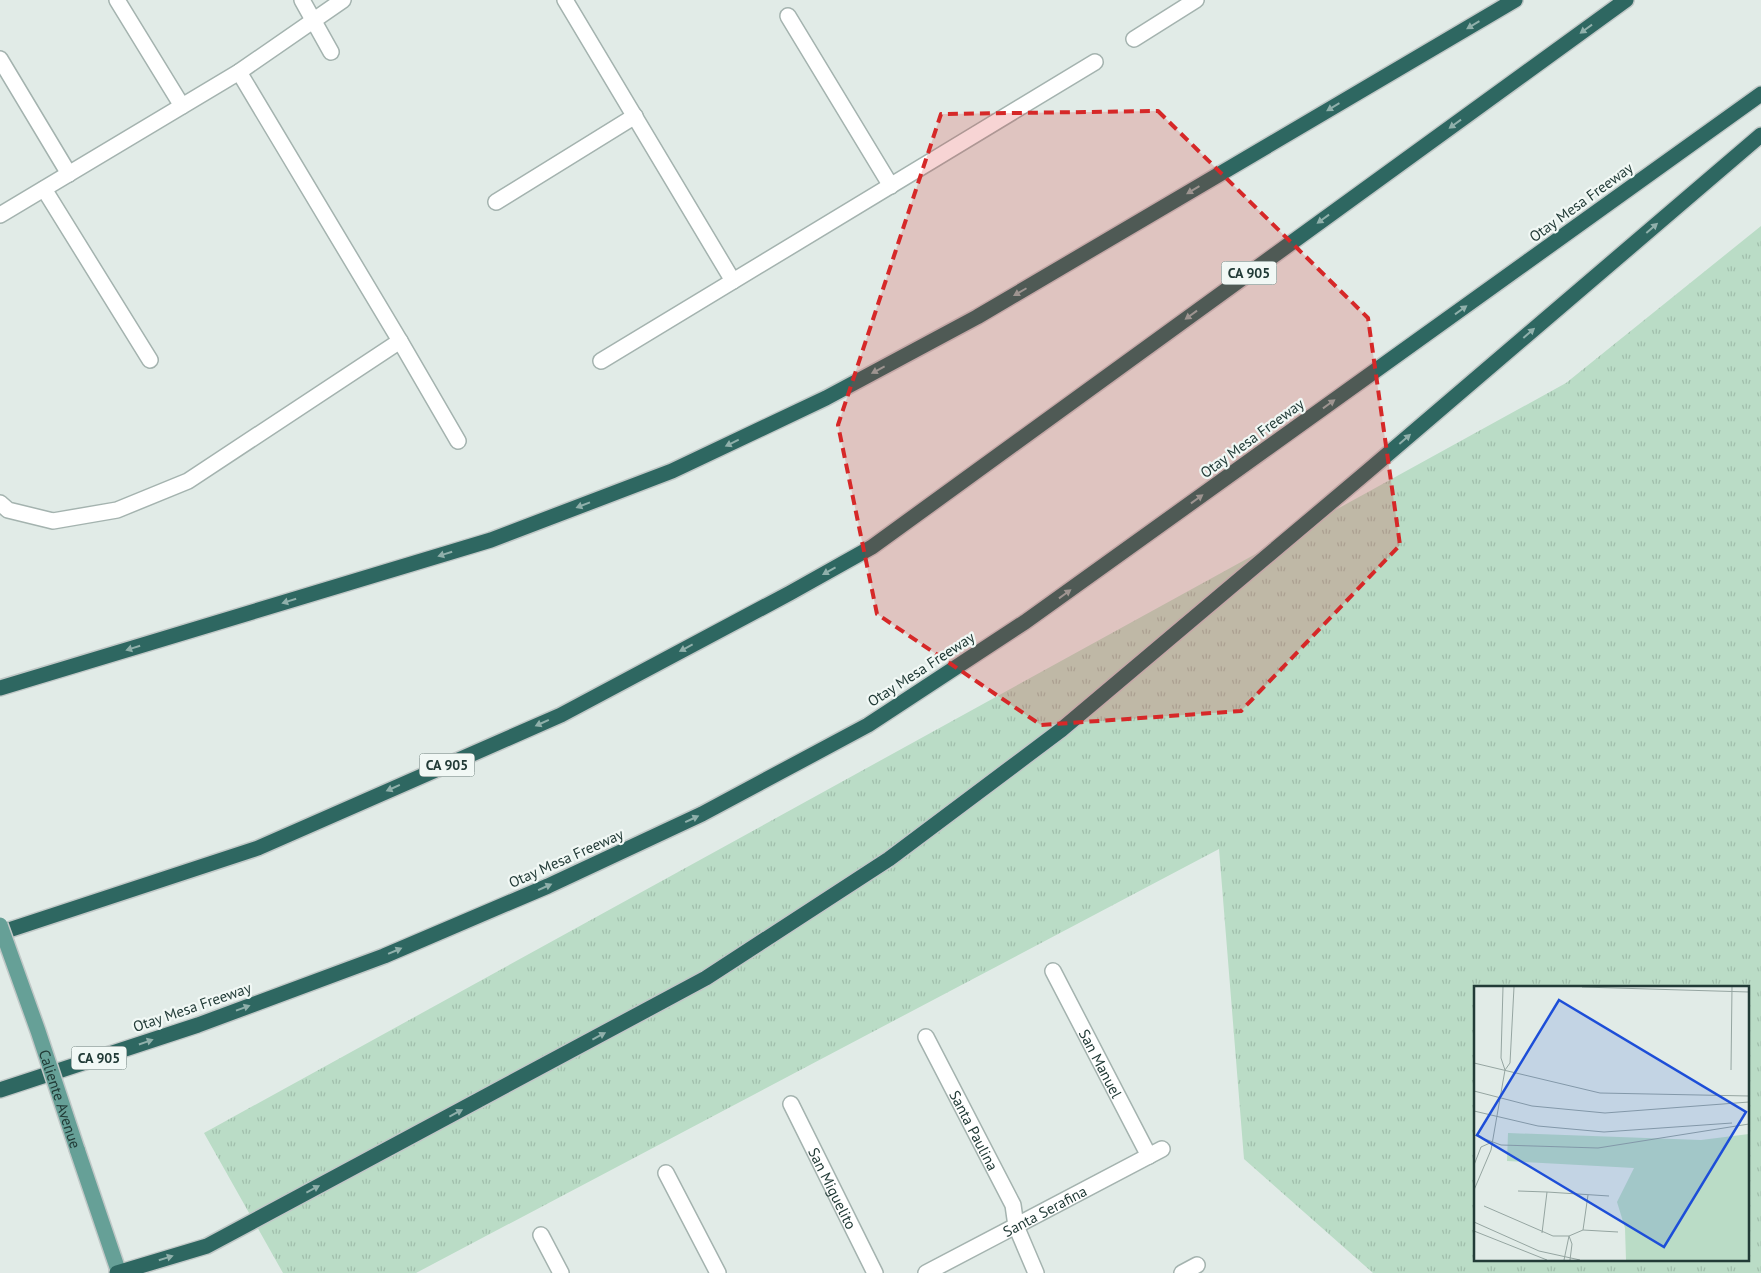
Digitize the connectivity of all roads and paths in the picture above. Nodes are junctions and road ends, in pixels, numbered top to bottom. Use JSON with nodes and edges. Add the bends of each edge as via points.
{"nodes":[{"id":1,"x":117,"y":0,"type":"edge"},
{"id":2,"x":302,"y":0,"type":"edge"},
{"id":3,"x":343,"y":0,"type":"edge"},
{"id":4,"x":565,"y":0,"type":"edge"},
{"id":5,"x":1196,"y":0,"type":"edge"},
{"id":6,"x":1515,"y":0,"type":"edge"},
{"id":7,"x":1626,"y":0,"type":"edge"},
{"id":8,"x":788,"y":16,"type":"dead end"},
{"id":9,"x":313,"y":21,"type":"junction"},
{"id":10,"x":1134,"y":39,"type":"dead end"},
{"id":11,"x":331,"y":52,"type":"dead end"},
{"id":12,"x":0,"y":59,"type":"edge"},
{"id":13,"x":1095,"y":62,"type":"dead end"},
{"id":14,"x":239,"y":72,"type":"junction"},
{"id":15,"x":1761,"y":94,"type":"edge"},
{"id":16,"x":182,"y":106,"type":"junction"},
{"id":17,"x":635,"y":116,"type":"junction"},
{"id":18,"x":1761,"y":135,"type":"edge"},
{"id":19,"x":69,"y":174,"type":"junction"},
{"id":20,"x":891,"y":186,"type":"junction"},
{"id":21,"x":44,"y":189,"type":"junction"},
{"id":22,"x":496,"y":202,"type":"dead end"},
{"id":23,"x":0,"y":215,"type":"edge"},
{"id":24,"x":733,"y":281,"type":"junction"},
{"id":25,"x":400,"y":341,"type":"junction"},
{"id":26,"x":150,"y":360,"type":"dead end"},
{"id":27,"x":601,"y":361,"type":"dead end"},
{"id":28,"x":458,"y":441,"type":"dead end"},
{"id":29,"x":0,"y":503,"type":"edge"},
{"id":30,"x":0,"y":688,"type":"edge"},
{"id":31,"x":0,"y":925,"type":"edge"},
{"id":32,"x":0,"y":932,"type":"edge"},
{"id":33,"x":1053,"y":971,"type":"dead end"},
{"id":34,"x":926,"y":1037,"type":"dead end"},
{"id":35,"x":0,"y":1090,"type":"edge"},
{"id":36,"x":791,"y":1104,"type":"dead end"},
{"id":37,"x":1156,"y":1153,"type":"joint"},
{"id":38,"x":666,"y":1173,"type":"dead end"},
{"id":39,"x":1016,"y":1226,"type":"junction"},
{"id":40,"x":541,"y":1235,"type":"dead end"},
{"id":41,"x":1196,"y":1265,"type":"dead end"},
{"id":42,"x":118,"y":1273,"type":"edge"},
{"id":43,"x":561,"y":1273,"type":"edge"},
{"id":44,"x":718,"y":1273,"type":"edge"},
{"id":45,"x":875,"y":1273,"type":"edge"},
{"id":46,"x":926,"y":1273,"type":"edge"},
{"id":47,"x":1036,"y":1273,"type":"edge"},
{"id":48,"x":1182,"y":1273,"type":"edge"}],
"edges":[{"from":1,"to":16,"type":"street"},
{"from":2,"to":9,"type":"street"},
{"from":3,"to":9,"type":"street"},
{"from":4,"to":17,"type":"street"},
{"from":5,"to":10,"type":"street"},
{"from":6,"to":30,"type":"highway","one_way":true,"via":[[977,317],[826,398],[672,471],[491,540]]},
{"from":7,"to":32,"type":"highway","number":"CA 905","one_way":true,"via":[[872,547],[552,718],[258,848]]},
{"from":8,"to":20,"type":"street"},
{"from":9,"to":11,"type":"street"},
{"from":9,"to":14,"type":"street"},
{"from":12,"to":19,"type":"street"},
{"from":13,"to":20,"type":"street"},
{"from":14,"to":16,"type":"street"},
{"from":14,"to":25,"type":"street"},
{"from":35,"to":15,"type":"highway","name":"Otay Mesa Freeway","number":"CA 905","one_way":true,"via":[[198,1025],[384,956],[548,886],[702,814],[868,725],[1025,622]]},
{"from":16,"to":19,"type":"street"},
{"from":17,"to":22,"type":"street"},
{"from":17,"to":24,"type":"street"},
{"from":42,"to":18,"type":"highway","one_way":true,"via":[[207,1246],[688,988],[889,859],[1061,730]]},
{"from":19,"to":21,"type":"street"},
{"from":20,"to":24,"type":"street"},
{"from":21,"to":23,"type":"street"},
{"from":21,"to":26,"type":"street"},
{"from":24,"to":27,"type":"street"},
{"from":25,"to":28,"type":"street"},
{"from":25,"to":29,"type":"street","via":[[188,481],[117,510],[53,521],[8,510]]},
{"from":31,"to":42,"type":"main road","name":"Caliente Avenue","bridge":true},
{"from":33,"to":37,"type":"street","name":"San Manuel"},
{"from":34,"to":39,"type":"street","name":"Santa Paulina","via":[[1013,1205]]},
{"from":36,"to":45,"type":"street","name":"San Miguelito"},
{"from":37,"to":39,"type":"street","name":"Santa Serafina"},
{"from":38,"to":44,"type":"street"},
{"from":39,"to":46,"type":"street","name":"Santa Serafina"},
{"from":39,"to":47,"type":"street","name":"Santa Paulina"},
{"from":40,"to":43,"type":"street"},
{"from":41,"to":48,"type":"street"}]}
